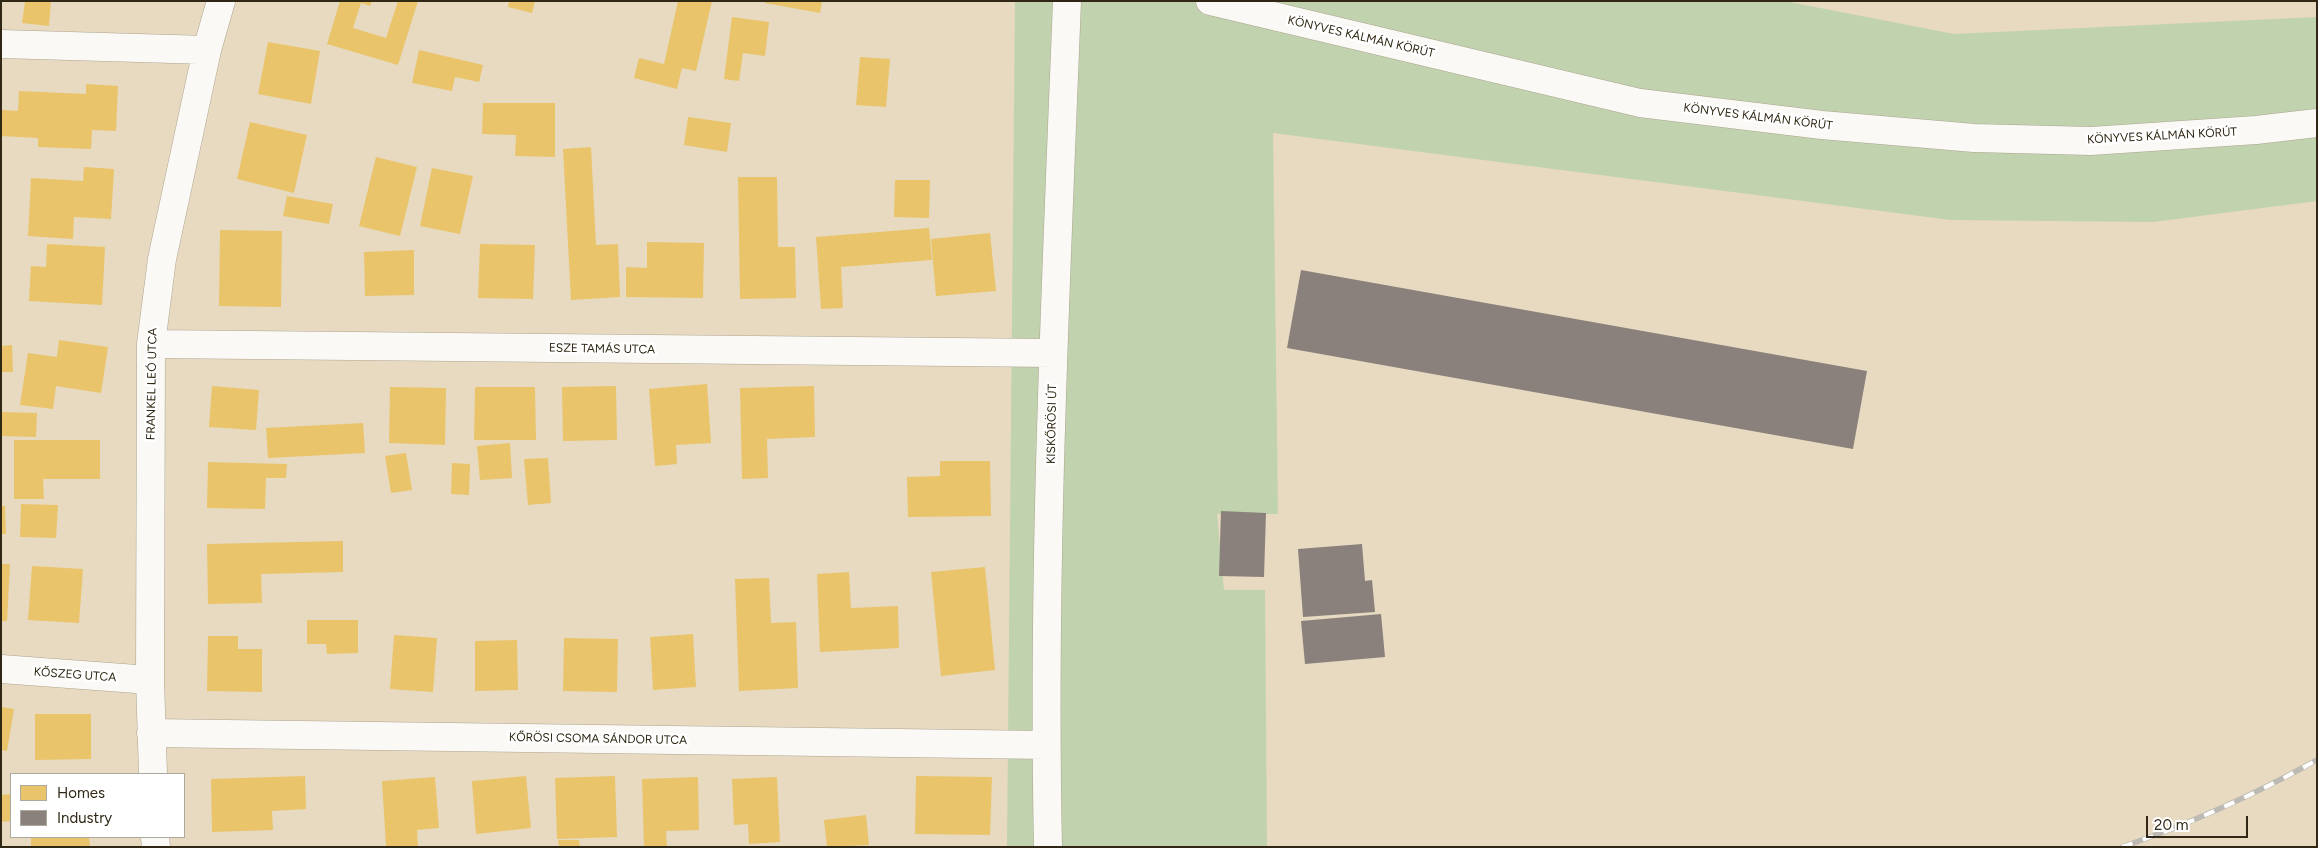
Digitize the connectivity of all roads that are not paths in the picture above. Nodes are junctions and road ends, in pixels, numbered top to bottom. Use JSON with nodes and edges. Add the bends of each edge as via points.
{"nodes":[{"id":1,"x":221,"y":1,"type":"edge"},
{"id":2,"x":1067,"y":1,"type":"edge"},
{"id":3,"x":1210,"y":1,"type":"edge"},
{"id":4,"x":1,"y":44,"type":"edge"},
{"id":5,"x":207,"y":50,"type":"junction"},
{"id":6,"x":2317,"y":123,"type":"edge"},
{"id":7,"x":151,"y":344,"type":"junction"},
{"id":8,"x":1053,"y":353,"type":"junction"},
{"id":9,"x":1,"y":669,"type":"edge"},
{"id":10,"x":150,"y":680,"type":"junction"},
{"id":11,"x":151,"y":733,"type":"junction"},
{"id":12,"x":1046,"y":745,"type":"junction"},
{"id":13,"x":153,"y":773,"type":"edge"},
{"id":14,"x":1048,"y":847,"type":"edge"}],
"edges":[{"from":1,"to":5,"type":"street","name":"FRANKEL LEÓ UTCA"},
{"from":2,"to":8,"type":"street","name":"KISKŐRÖSI ÚT"},
{"from":3,"to":6,"type":"street","name":"KÖNYVES KÁLMÁN KÖRÚT","via":[[1640,103],[1822,125],[1974,138],[2090,141]]},
{"from":4,"to":5,"type":"street"},
{"from":5,"to":7,"type":"street","name":"FRANKEL LEÓ UTCA","via":[[162,259]]},
{"from":7,"to":8,"type":"street","name":"ESZE TAMÁS UTCA"},
{"from":7,"to":10,"type":"street","name":"FRANKEL LEÓ UTCA"},
{"from":8,"to":12,"type":"street","name":"KISKŐRÖSI ÚT"},
{"from":9,"to":10,"type":"street","name":"KŐSZEG UTCA"},
{"from":10,"to":11,"type":"street","name":"FRANKEL LEÓ UTCA"},
{"from":11,"to":12,"type":"street","name":"KŐRÖSI CSOMA SÁNDOR UTCA"},
{"from":11,"to":13,"type":"street","name":"FRANKEL LEÓ UTCA"},
{"from":12,"to":14,"type":"street","name":"KISKŐRÖSI ÚT"}]}
